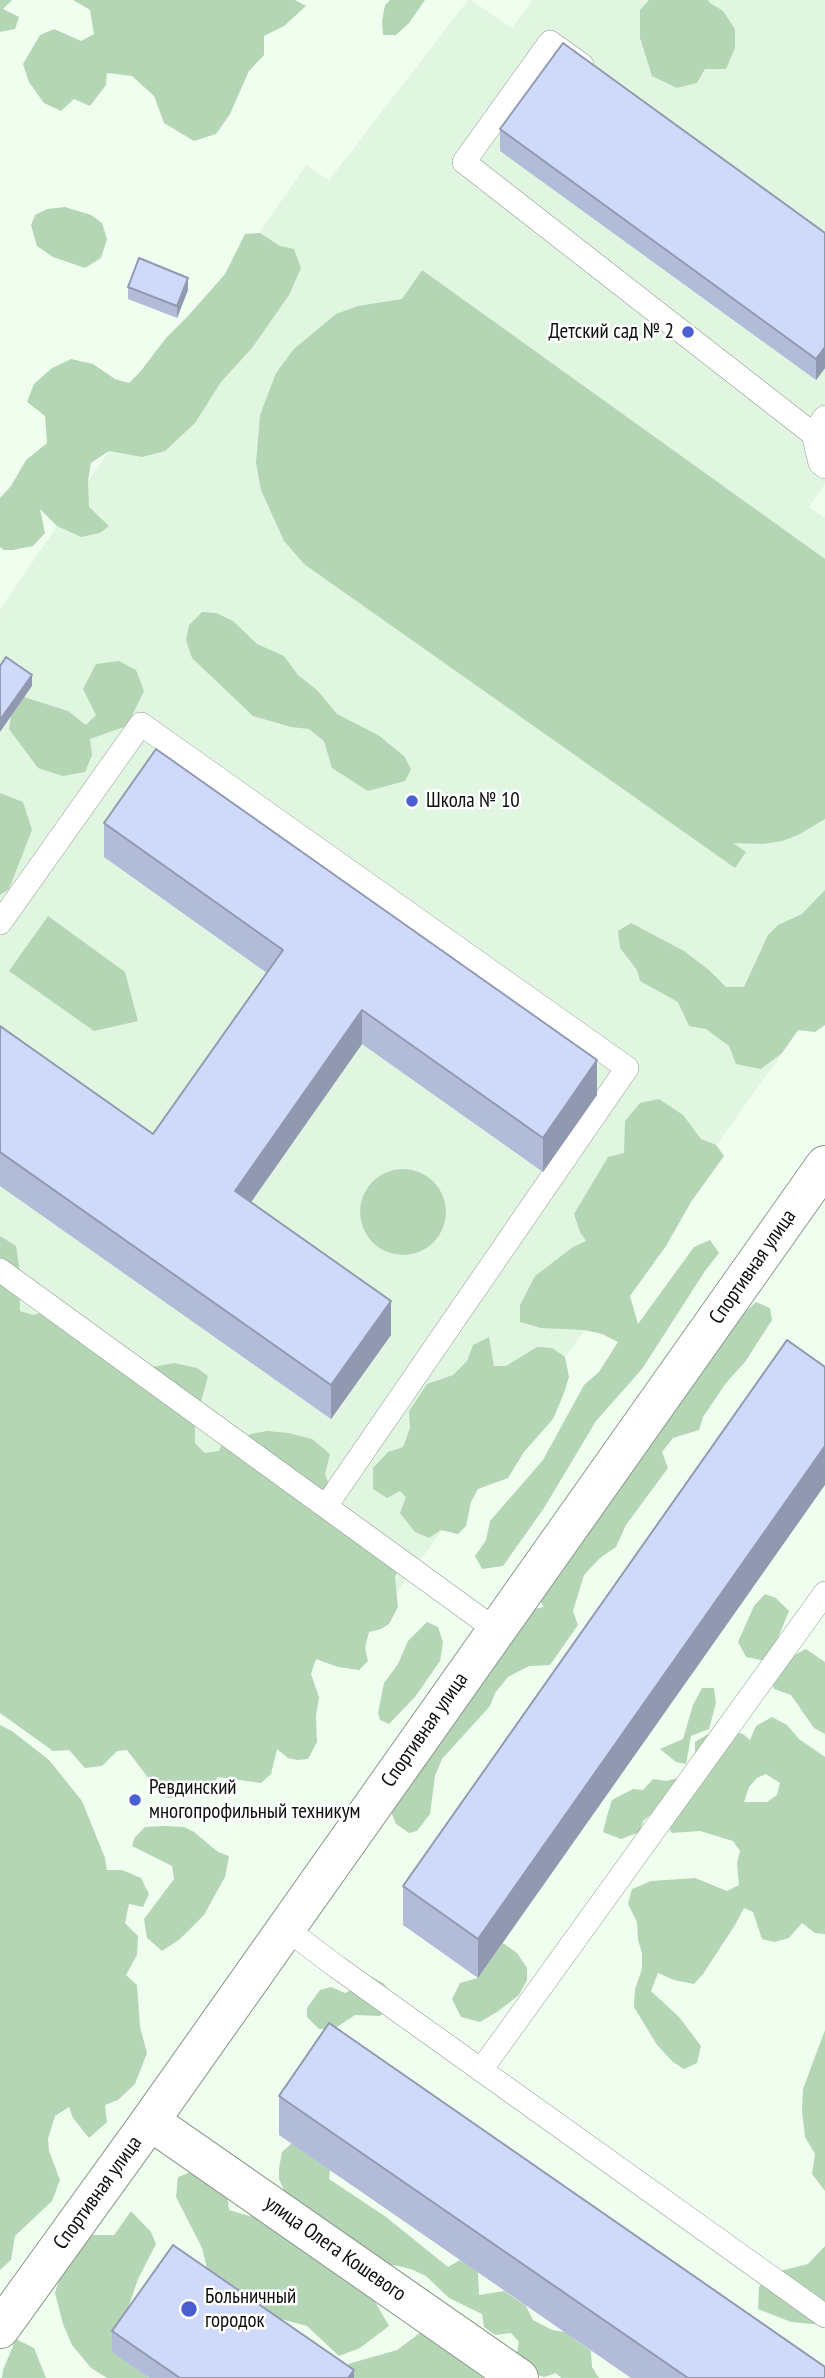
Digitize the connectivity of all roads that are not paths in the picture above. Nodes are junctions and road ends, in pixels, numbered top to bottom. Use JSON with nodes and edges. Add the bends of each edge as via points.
{"nodes":[{"id":1,"x":595,"y":74,"type":"edge"},
{"id":2,"x":819,"y":426,"type":"edge"},
{"id":3,"x":825,"y":467,"type":"edge"},
{"id":4,"x":0,"y":923,"type":"edge"},
{"id":5,"x":825,"y":1166,"type":"edge"},
{"id":6,"x":0,"y":1269,"type":"edge"},
{"id":7,"x":326,"y":1506,"type":"junction"},
{"id":8,"x":825,"y":1593,"type":"edge"},
{"id":9,"x":496,"y":1630,"type":"junction"},
{"id":10,"x":285,"y":1928,"type":"junction"},
{"id":11,"x":481,"y":2070,"type":"junction"},
{"id":12,"x":150,"y":2121,"type":"junction"},
{"id":13,"x":822,"y":2308,"type":"edge"},
{"id":14,"x":0,"y":2329,"type":"edge"},
{"id":15,"x":519,"y":2378,"type":"edge"}],
"edges":[{"from":1,"to":2,"type":"lane","via":[[551,42],[464,162]]},
{"from":2,"to":3,"type":"lane","via":[[820,463]]},
{"from":4,"to":7,"type":"lane","via":[[141,724],[627,1068]]},
{"from":5,"to":9,"type":"street","name":"Спортивная улица"},
{"from":6,"to":7,"type":"lane"},
{"from":7,"to":9,"type":"lane"},
{"from":8,"to":11,"type":"lane"},
{"from":9,"to":10,"type":"street","name":"Спортивная улица"},
{"from":10,"to":11,"type":"lane"},
{"from":10,"to":12,"type":"street","name":"Спортивная улица"},
{"from":11,"to":13,"type":"lane"},
{"from":12,"to":14,"type":"street","name":"Спортивная улица"},
{"from":12,"to":15,"type":"street","name":"улица Олега Кошевого"}]}
